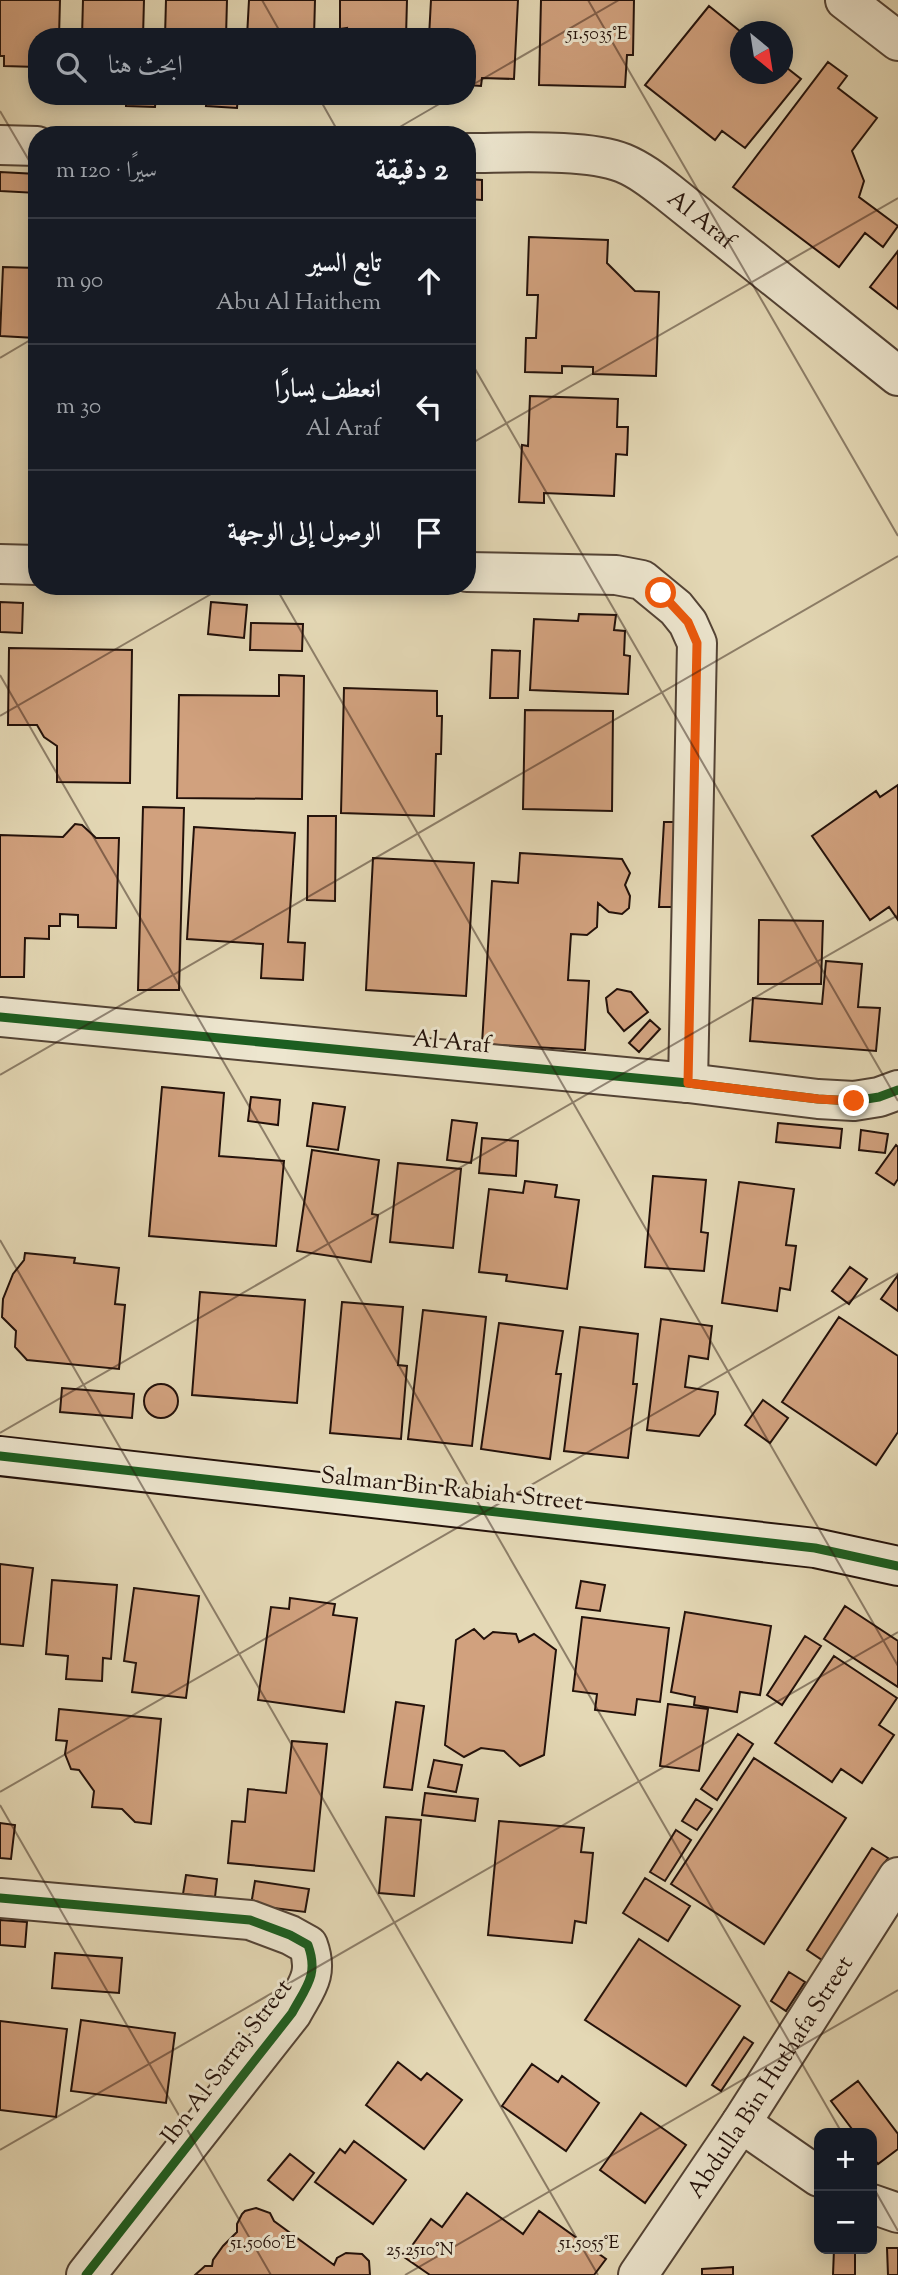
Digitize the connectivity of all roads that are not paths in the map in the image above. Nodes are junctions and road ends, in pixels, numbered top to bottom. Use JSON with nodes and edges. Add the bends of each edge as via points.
{"nodes":[{"id":1,"x":845,"y":0,"type":"edge"},
{"id":2,"x":898,"y":41,"type":"edge"},
{"id":3,"x":0,"y":145,"type":"edge"},
{"id":4,"x":28,"y":146,"type":"edge"},
{"id":5,"x":476,"y":153,"type":"edge"},
{"id":6,"x":898,"y":376,"type":"edge"},
{"id":7,"x":0,"y":564,"type":"edge"},
{"id":8,"x":28,"y":565,"type":"edge"},
{"id":9,"x":476,"y":572,"type":"edge"},
{"id":10,"x":0,"y":1017,"type":"edge"},
{"id":11,"x":688,"y":1083,"type":"junction"},
{"id":12,"x":898,"y":1090,"type":"edge"},
{"id":13,"x":0,"y":1456,"type":"edge"},
{"id":14,"x":898,"y":1566,"type":"edge"},
{"id":15,"x":898,"y":1877,"type":"edge"},
{"id":16,"x":0,"y":1898,"type":"edge"},
{"id":17,"x":741,"y":2123,"type":"junction"},
{"id":18,"x":814,"y":2174,"type":"edge"},
{"id":19,"x":877,"y":2206,"type":"edge"},
{"id":20,"x":898,"y":2213,"type":"edge"},
{"id":21,"x":86,"y":2275,"type":"edge"},
{"id":22,"x":638,"y":2275,"type":"edge"}],
"edges":[{"from":1,"to":2,"type":"street"},
{"from":3,"to":4,"type":"street"},
{"from":5,"to":6,"type":"street","name":"Al Araf","via":[[591,155],[645,175]]},
{"from":7,"to":8,"type":"street"},
{"from":9,"to":11,"type":"street","via":[[616,575],[642,580],[676,608],[697,643]]},
{"from":10,"to":11,"type":"street","name":"Al Araf"},
{"from":11,"to":12,"type":"street","name":"Al Araf","via":[[854,1101]]},
{"from":13,"to":14,"type":"street","name":"Salman Bin Rabiah Street","via":[[815,1548]]},
{"from":15,"to":17,"type":"street","name":"Abdulla Bin Huthafa Street"},
{"from":16,"to":21,"type":"street","name":"Ibn Al Sarraj Street","via":[[250,1920],[308,1945],[313,1960],[310,1981],[292,2013]]},
{"from":17,"to":18,"type":"street"},
{"from":17,"to":22,"type":"street","name":"Abdulla Bin Huthafa Street"},
{"from":19,"to":20,"type":"street"}]}
